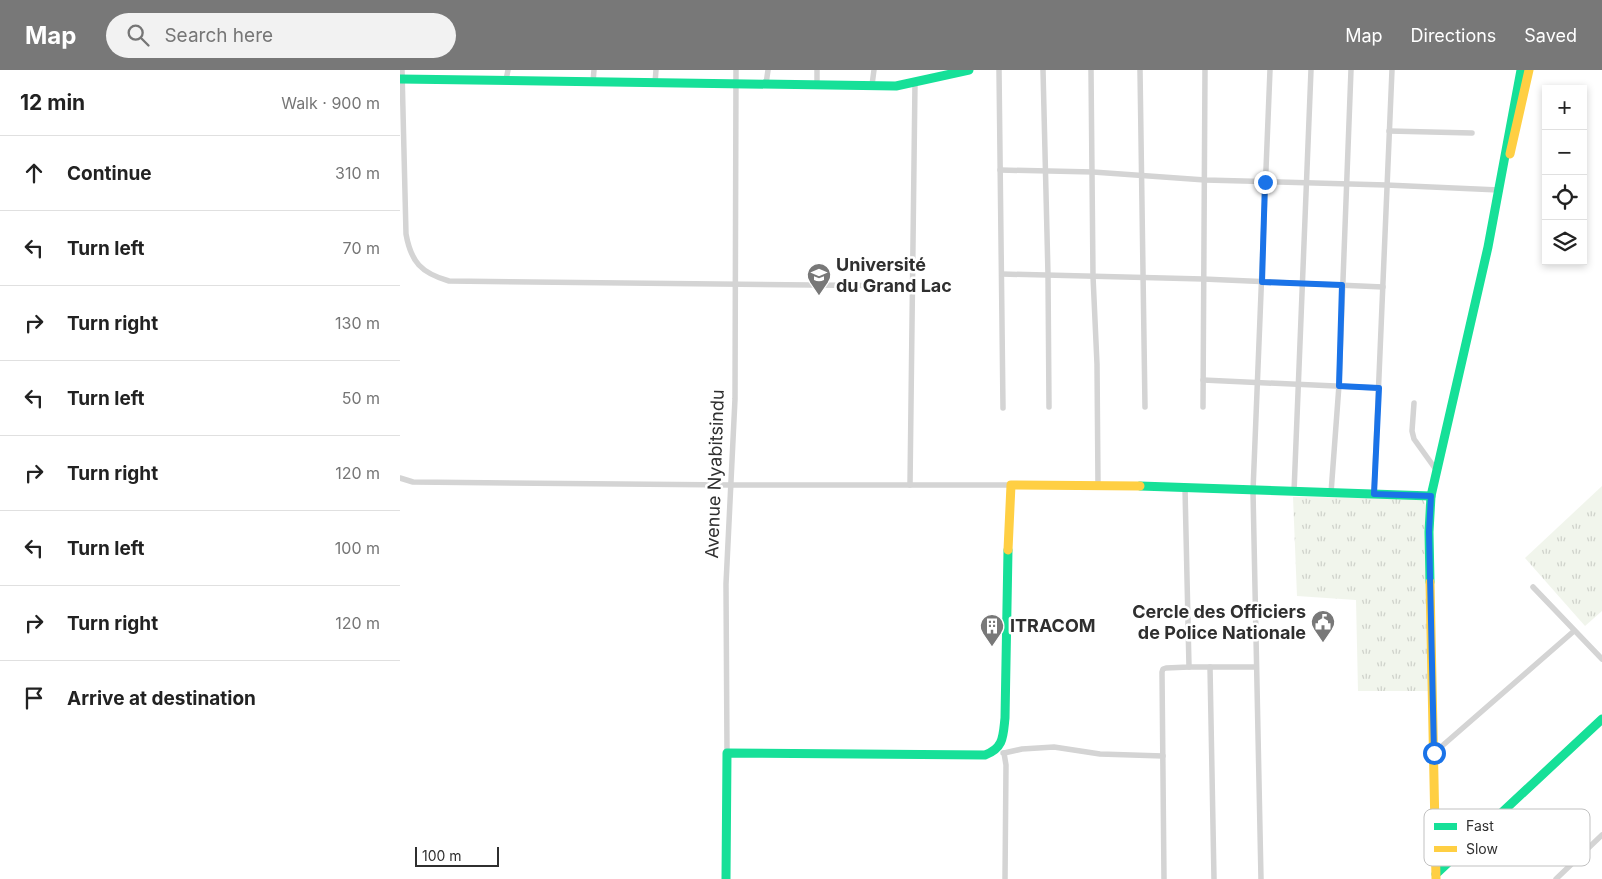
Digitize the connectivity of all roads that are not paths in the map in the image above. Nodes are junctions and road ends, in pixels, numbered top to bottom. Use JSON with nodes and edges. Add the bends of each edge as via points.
{"nodes":[{"id":1,"x":508,"y":70,"type":"edge"},
{"id":2,"x":594,"y":70,"type":"edge"},
{"id":3,"x":656,"y":70,"type":"edge"},
{"id":4,"x":736,"y":70,"type":"edge"},
{"id":5,"x":768,"y":70,"type":"edge"},
{"id":6,"x":817,"y":70,"type":"edge"},
{"id":7,"x":874,"y":70,"type":"edge"},
{"id":8,"x":931,"y":70,"type":"edge"},
{"id":9,"x":969,"y":70,"type":"edge"},
{"id":10,"x":999,"y":70,"type":"edge"},
{"id":11,"x":1043,"y":70,"type":"edge"},
{"id":12,"x":1091,"y":70,"type":"edge"},
{"id":13,"x":1140,"y":70,"type":"edge"},
{"id":14,"x":1205,"y":70,"type":"edge"},
{"id":15,"x":1270,"y":70,"type":"edge"},
{"id":16,"x":1311,"y":70,"type":"edge"},
{"id":17,"x":1350,"y":70,"type":"edge"},
{"id":18,"x":1392,"y":70,"type":"edge"},
{"id":19,"x":1522,"y":70,"type":"edge"},
{"id":20,"x":1529,"y":70,"type":"edge"},
{"id":21,"x":401,"y":76,"type":"edge"},
{"id":22,"x":506,"y":80,"type":"junction"},
{"id":23,"x":931,"y":80,"type":"junction"},
{"id":24,"x":593,"y":82,"type":"junction"},
{"id":25,"x":656,"y":83,"type":"junction"},
{"id":26,"x":915,"y":83,"type":"junction"},
{"id":27,"x":736,"y":84,"type":"junction"},
{"id":28,"x":766,"y":84,"type":"junction"},
{"id":29,"x":817,"y":85,"type":"junction"},
{"id":30,"x":872,"y":85,"type":"junction"},
{"id":31,"x":1389,"y":130,"type":"junction"},
{"id":32,"x":1472,"y":133,"type":"dead end"},
{"id":33,"x":1504,"y":168,"type":"junction"},
{"id":34,"x":1000,"y":170,"type":"junction"},
{"id":35,"x":1045,"y":171,"type":"junction"},
{"id":36,"x":1093,"y":172,"type":"junction"},
{"id":37,"x":1141,"y":175,"type":"junction"},
{"id":38,"x":1205,"y":180,"type":"junction"},
{"id":39,"x":1265,"y":182,"type":"junction"},
{"id":40,"x":1306,"y":182,"type":"junction"},
{"id":41,"x":1346,"y":184,"type":"junction"},
{"id":42,"x":1386,"y":185,"type":"junction"},
{"id":43,"x":1499,"y":190,"type":"junction"},
{"id":44,"x":1002,"y":274,"type":"junction"},
{"id":45,"x":1048,"y":275,"type":"junction"},
{"id":46,"x":1093,"y":276,"type":"junction"},
{"id":47,"x":1144,"y":277,"type":"junction"},
{"id":48,"x":1204,"y":279,"type":"junction"},
{"id":49,"x":1262,"y":282,"type":"junction"},
{"id":50,"x":1302,"y":283,"type":"junction"},
{"id":51,"x":736,"y":285,"type":"junction"},
{"id":52,"x":1342,"y":285,"type":"junction"},
{"id":53,"x":912,"y":286,"type":"junction"},
{"id":54,"x":1383,"y":287,"type":"junction"},
{"id":55,"x":1203,"y":380,"type":"junction"},
{"id":56,"x":1258,"y":382,"type":"junction"},
{"id":57,"x":1298,"y":384,"type":"junction"},
{"id":58,"x":1339,"y":386,"type":"junction"},
{"id":59,"x":1379,"y":388,"type":"junction"},
{"id":60,"x":1414,"y":403,"type":"dead end"},
{"id":61,"x":1202,"y":406,"type":"dead end"},
{"id":62,"x":1049,"y":407,"type":"dead end"},
{"id":63,"x":1145,"y":407,"type":"dead end"},
{"id":64,"x":1003,"y":408,"type":"dead end"},
{"id":65,"x":1437,"y":471,"type":"junction"},
{"id":66,"x":400,"y":478,"type":"edge"},
{"id":67,"x":732,"y":485,"type":"junction"},
{"id":68,"x":910,"y":485,"type":"junction"},
{"id":69,"x":1011,"y":485,"type":"junction"},
{"id":70,"x":1098,"y":485,"type":"junction"},
{"id":71,"x":1185,"y":488,"type":"junction"},
{"id":72,"x":1254,"y":491,"type":"junction"},
{"id":73,"x":1294,"y":492,"type":"junction"},
{"id":74,"x":1331,"y":493,"type":"junction"},
{"id":75,"x":1374,"y":494,"type":"junction"},
{"id":76,"x":1431,"y":496,"type":"junction"},
{"id":77,"x":1533,"y":587,"type":"dead end"},
{"id":78,"x":1574,"y":631,"type":"junction"},
{"id":79,"x":1602,"y":659,"type":"edge"},
{"id":80,"x":1189,"y":667,"type":"junction"},
{"id":81,"x":1210,"y":667,"type":"junction"},
{"id":82,"x":1256,"y":667,"type":"junction"},
{"id":83,"x":1602,"y":719,"type":"edge"},
{"id":84,"x":728,"y":753,"type":"junction"},
{"id":85,"x":993,"y":753,"type":"junction"},
{"id":86,"x":1004,"y":753,"type":"junction"},
{"id":87,"x":1434,"y":753,"type":"junction"},
{"id":88,"x":1163,"y":756,"type":"junction"},
{"id":89,"x":1435,"y":809,"type":"edge"},
{"id":90,"x":1507,"y":809,"type":"edge"},
{"id":91,"x":1602,"y":835,"type":"edge"},
{"id":92,"x":1590,"y":846,"type":"edge"},
{"id":93,"x":1447,"y":866,"type":"edge"},
{"id":94,"x":1570,"y":866,"type":"edge"},
{"id":95,"x":1436,"y":876,"type":"edge"},
{"id":96,"x":726,"y":879,"type":"edge"},
{"id":97,"x":1005,"y":879,"type":"edge"},
{"id":98,"x":1164,"y":879,"type":"edge"},
{"id":99,"x":1214,"y":879,"type":"edge"},
{"id":100,"x":1261,"y":879,"type":"edge"},
{"id":101,"x":1556,"y":879,"type":"edge"}],
"edges":[{"from":1,"to":22,"type":"street"},
{"from":2,"to":24,"type":"street"},
{"from":3,"to":25,"type":"street"},
{"from":4,"to":27,"type":"street","name":"Avenue Nyabitsindu"},
{"from":5,"to":28,"type":"street"},
{"from":6,"to":29,"type":"street"},
{"from":7,"to":30,"type":"street"},
{"from":8,"to":23,"type":"street"},
{"from":9,"to":23,"type":"street"},
{"from":10,"to":34,"type":"street"},
{"from":11,"to":35,"type":"street"},
{"from":12,"to":36,"type":"street"},
{"from":13,"to":37,"type":"street"},
{"from":14,"to":38,"type":"street"},
{"from":15,"to":39,"type":"street"},
{"from":16,"to":40,"type":"street"},
{"from":17,"to":41,"type":"street"},
{"from":18,"to":31,"type":"street"},
{"from":19,"to":33,"type":"street"},
{"from":20,"to":33,"type":"street","via":[[1510,156]]},
{"from":21,"to":22,"type":"street"},
{"from":21,"to":51,"type":"street","via":[[406,234],[412,256],[428,274],[449,281]]},
{"from":22,"to":24,"type":"street"},
{"from":23,"to":26,"type":"street"},
{"from":24,"to":25,"type":"street"},
{"from":25,"to":27,"type":"street"},
{"from":26,"to":30,"type":"street"},
{"from":26,"to":53,"type":"street"},
{"from":27,"to":28,"type":"street"},
{"from":27,"to":51,"type":"street","name":"Avenue Nyabitsindu"},
{"from":28,"to":29,"type":"street"},
{"from":29,"to":30,"type":"street"},
{"from":31,"to":32,"type":"street"},
{"from":31,"to":42,"type":"street"},
{"from":33,"to":43,"type":"street"},
{"from":34,"to":35,"type":"street"},
{"from":34,"to":44,"type":"street"},
{"from":35,"to":36,"type":"street"},
{"from":35,"to":45,"type":"street"},
{"from":36,"to":37,"type":"street"},
{"from":36,"to":46,"type":"street"},
{"from":37,"to":38,"type":"street"},
{"from":37,"to":47,"type":"street"},
{"from":38,"to":39,"type":"street"},
{"from":38,"to":48,"type":"street"},
{"from":39,"to":40,"type":"street"},
{"from":39,"to":49,"type":"street"},
{"from":40,"to":41,"type":"street"},
{"from":40,"to":50,"type":"street"},
{"from":41,"to":42,"type":"street"},
{"from":41,"to":52,"type":"street"},
{"from":42,"to":43,"type":"street"},
{"from":42,"to":54,"type":"street"},
{"from":43,"to":65,"type":"street"},
{"from":44,"to":45,"type":"street"},
{"from":44,"to":64,"type":"street"},
{"from":45,"to":46,"type":"street"},
{"from":45,"to":62,"type":"street"},
{"from":46,"to":47,"type":"street"},
{"from":46,"to":70,"type":"street"},
{"from":47,"to":48,"type":"street"},
{"from":47,"to":63,"type":"street"},
{"from":48,"to":49,"type":"street"},
{"from":48,"to":55,"type":"street"},
{"from":49,"to":50,"type":"street"},
{"from":49,"to":56,"type":"street"},
{"from":50,"to":52,"type":"street"},
{"from":50,"to":57,"type":"street"},
{"from":51,"to":53,"type":"street"},
{"from":51,"to":67,"type":"street","name":"Avenue Nyabitsindu"},
{"from":52,"to":54,"type":"street"},
{"from":52,"to":58,"type":"street"},
{"from":53,"to":68,"type":"street"},
{"from":54,"to":59,"type":"street"},
{"from":55,"to":56,"type":"street"},
{"from":55,"to":61,"type":"street"},
{"from":56,"to":57,"type":"street"},
{"from":56,"to":72,"type":"street"},
{"from":57,"to":58,"type":"street"},
{"from":57,"to":73,"type":"street"},
{"from":58,"to":59,"type":"street"},
{"from":58,"to":74,"type":"street"},
{"from":59,"to":75,"type":"street"},
{"from":60,"to":65,"type":"street","via":[[1414,439]]},
{"from":65,"to":76,"type":"street"},
{"from":66,"to":67,"type":"street","via":[[413,482]]},
{"from":67,"to":68,"type":"street"},
{"from":67,"to":84,"type":"street","name":"Avenue Nyabitsindu","via":[[726,584]]},
{"from":68,"to":69,"type":"street"},
{"from":69,"to":70,"type":"street"},
{"from":69,"to":85,"type":"street","via":[[1005,718],[1002,742]]},
{"from":70,"to":71,"type":"street"},
{"from":71,"to":72,"type":"street"},
{"from":71,"to":80,"type":"street"},
{"from":72,"to":73,"type":"street"},
{"from":72,"to":82,"type":"street"},
{"from":73,"to":74,"type":"street"},
{"from":74,"to":75,"type":"street"},
{"from":75,"to":76,"type":"street"},
{"from":76,"to":87,"type":"street"},
{"from":77,"to":78,"type":"street"},
{"from":78,"to":79,"type":"street"},
{"from":78,"to":87,"type":"street"},
{"from":80,"to":81,"type":"street"},
{"from":80,"to":88,"type":"street","via":[[1166,668],[1162,672]]},
{"from":81,"to":82,"type":"street"},
{"from":81,"to":99,"type":"street"},
{"from":82,"to":100,"type":"street"},
{"from":83,"to":90,"type":"street"},
{"from":84,"to":85,"type":"street","via":[[985,756]]},
{"from":84,"to":96,"type":"street","name":"Avenue Nyabitsindu"},
{"from":85,"to":86,"type":"street"},
{"from":86,"to":88,"type":"street","via":[[1054,747],[1100,754]]},
{"from":86,"to":97,"type":"street"},
{"from":87,"to":89,"type":"street"},
{"from":88,"to":98,"type":"street"},
{"from":91,"to":92,"type":"street"},
{"from":93,"to":95,"type":"street"},
{"from":94,"to":101,"type":"street"}]}
